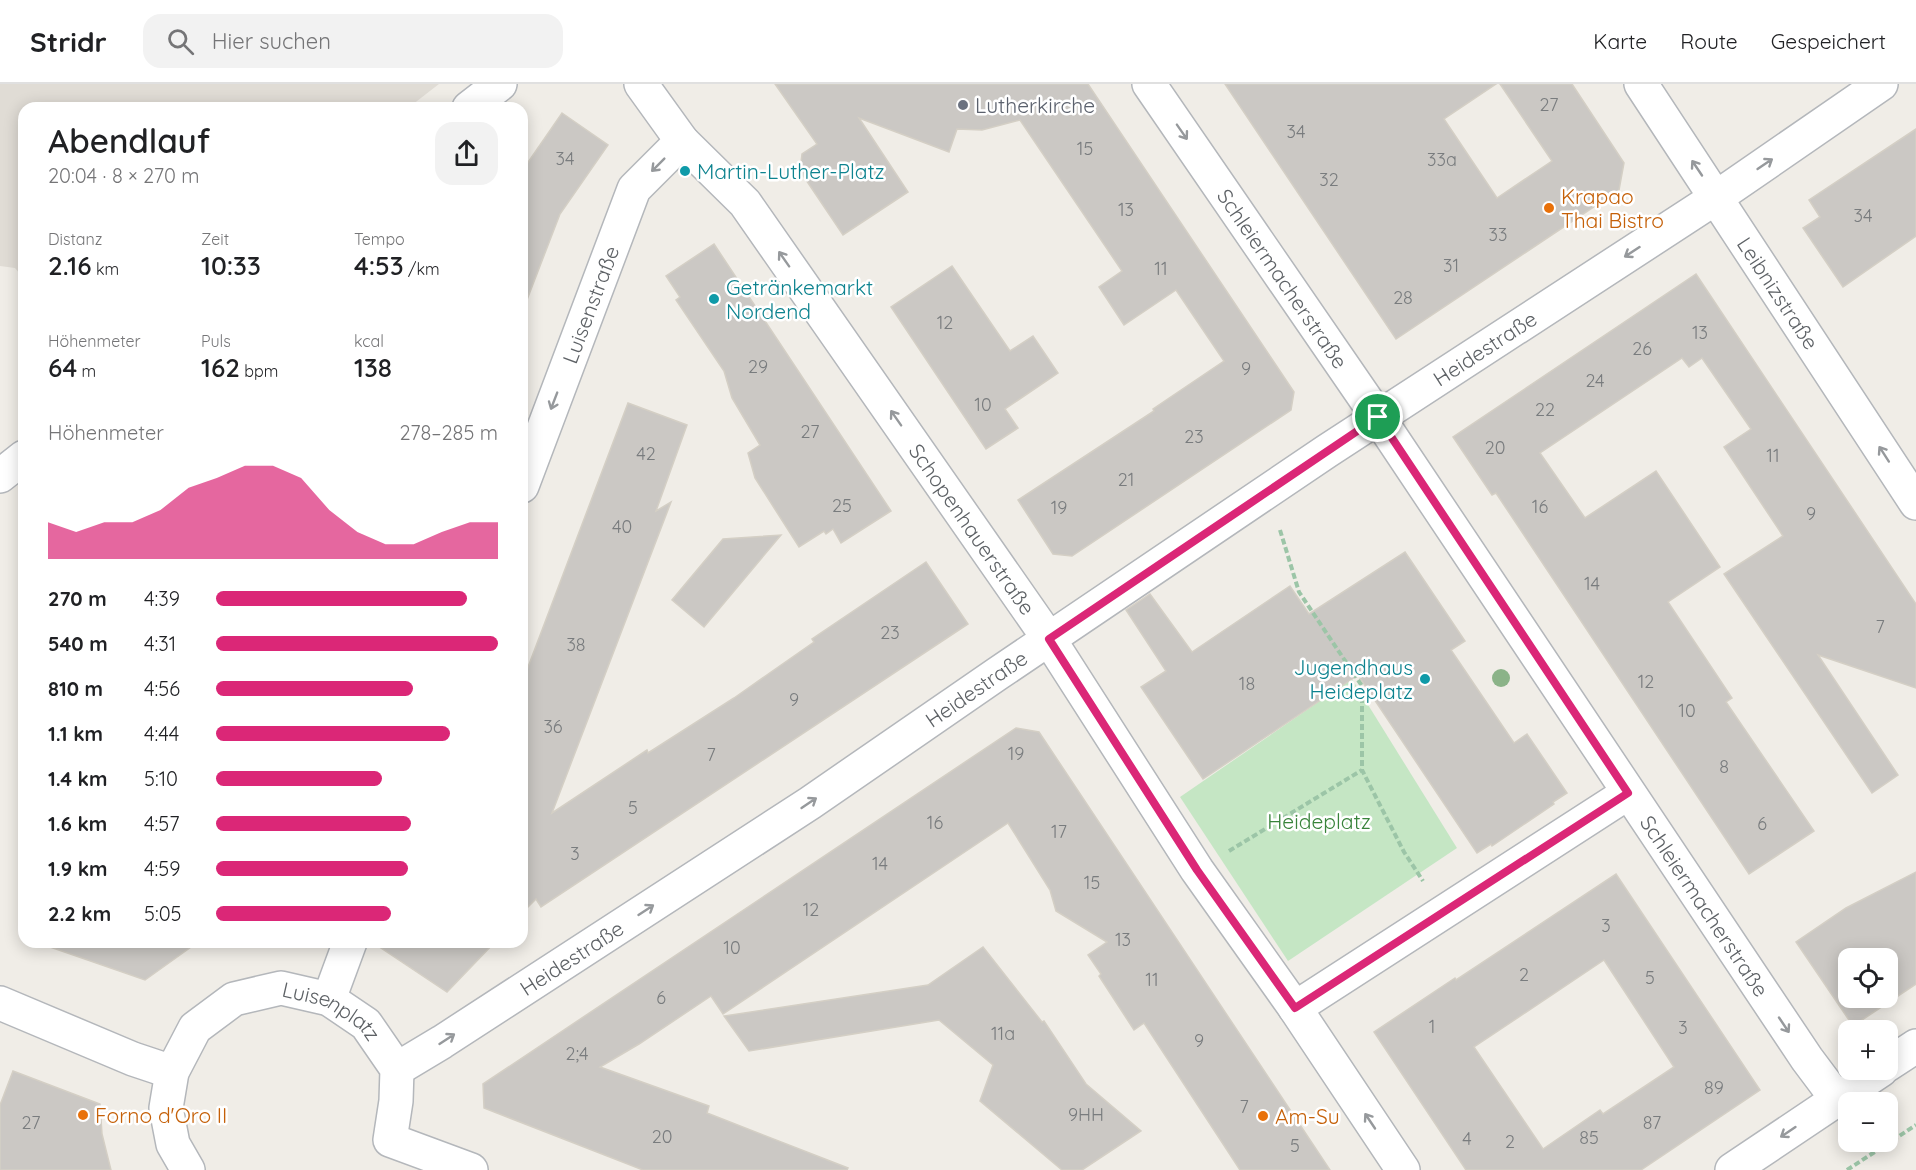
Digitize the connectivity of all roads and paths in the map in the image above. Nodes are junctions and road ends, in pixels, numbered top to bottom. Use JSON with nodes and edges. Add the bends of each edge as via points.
{"nodes":[{"id":1,"x":500,"y":84,"type":"edge"},
{"id":2,"x":641,"y":84,"type":"edge"},
{"id":3,"x":1149,"y":84,"type":"edge"},
{"id":4,"x":1641,"y":84,"type":"edge"},
{"id":5,"x":1881,"y":84,"type":"edge"},
{"id":6,"x":477,"y":102,"type":"edge"},
{"id":7,"x":682,"y":141,"type":"junction"},
{"id":8,"x":1717,"y":197,"type":"junction"},
{"id":9,"x":1378,"y":417,"type":"junction"},
{"id":10,"x":18,"y":462,"type":"edge"},
{"id":11,"x":528,"y":470,"type":"edge"},
{"id":12,"x":0,"y":476,"type":"edge"},
{"id":13,"x":1268,"y":492,"type":"junction"},
{"id":14,"x":1916,"y":503,"type":"edge"},
{"id":15,"x":1049,"y":639,"type":"junction"},
{"id":16,"x":1362,"y":770,"type":"junction"},
{"id":17,"x":1628,"y":793,"type":"junction"},
{"id":18,"x":1197,"y":870,"type":"junction"},
{"id":19,"x":1444,"y":913,"type":"junction"},
{"id":20,"x":348,"y":948,"type":"edge"},
{"id":21,"x":329,"y":999,"type":"junction"},
{"id":22,"x":0,"y":1003,"type":"edge"},
{"id":23,"x":1295,"y":1008,"type":"junction"},
{"id":24,"x":1916,"y":1046,"type":"edge"},
{"id":25,"x":1898,"y":1058,"type":"edge"},
{"id":26,"x":397,"y":1069,"type":"junction"},
{"id":27,"x":172,"y":1072,"type":"junction"},
{"id":28,"x":1865,"y":1080,"type":"edge"},
{"id":29,"x":1836,"y":1099,"type":"junction"},
{"id":30,"x":1916,"y":1125,"type":"edge"},
{"id":31,"x":188,"y":1170,"type":"edge"},
{"id":32,"x":471,"y":1170,"type":"edge"},
{"id":33,"x":1403,"y":1170,"type":"edge"},
{"id":34,"x":1732,"y":1170,"type":"edge"},
{"id":35,"x":1847,"y":1170,"type":"edge"}],
"edges":[{"from":1,"to":6,"type":"street"},
{"from":2,"to":7,"type":"street","name":"Schopenhauerstraße"},
{"from":3,"to":9,"type":"street","name":"Schleiermacherstraße","one_way":true},
{"from":8,"to":4,"type":"street","name":"Leibnizstraße","one_way":true},
{"from":8,"to":5,"type":"street","name":"Heidestraße","one_way":true},
{"from":7,"to":11,"type":"street","name":"Luisenstraße","one_way":true,"via":[[634,189]]},
{"from":15,"to":7,"type":"street","name":"Schopenhauerstraße","one_way":true,"via":[[745,203]]},
{"from":8,"to":9,"type":"street","name":"Heidestraße","one_way":true},
{"from":14,"to":8,"type":"street","name":"Leibnizstraße","one_way":true},
{"from":9,"to":13,"type":"street","name":"Heidestraße"},
{"from":9,"to":17,"type":"street","name":"Schleiermacherstraße"},
{"from":10,"to":12,"type":"street"},
{"from":13,"to":15,"type":"street","name":"Heidestraße"},
{"from":13,"to":16,"type":"path","via":[[1299,592],[1362,686]]},
{"from":15,"to":18,"type":"street","name":"Schopenhauerstraße"},
{"from":26,"to":15,"type":"street","name":"Heidestraße","one_way":true,"via":[[810,803]]},
{"from":16,"to":18,"type":"path"},
{"from":16,"to":19,"type":"path","via":[[1404,852]]},
{"from":17,"to":19,"type":"street"},
{"from":17,"to":29,"type":"street","name":"Schleiermacherstraße","one_way":true},
{"from":18,"to":23,"type":"street","name":"Schopenhauerstraße"},
{"from":19,"to":23,"type":"street"},
{"from":20,"to":21,"type":"street"},
{"from":21,"to":26,"type":"street","name":"Luisenplatz","via":[[366,1024]]},
{"from":21,"to":27,"type":"street","name":"Luisenplatz","via":[[281,988],[234,999],[195,1028]]},
{"from":22,"to":27,"type":"street"},
{"from":33,"to":23,"type":"street","name":"Schopenhauerstraße","one_way":true},
{"from":24,"to":25,"type":"street"},
{"from":26,"to":32,"type":"street","name":"Luisenplatz","via":[[390,1140]]},
{"from":27,"to":31,"type":"street","name":"Luisenplatz","via":[[166,1108],[173,1144]]},
{"from":28,"to":29,"type":"street"},
{"from":29,"to":34,"type":"street","one_way":true},
{"from":30,"to":35,"type":"path"}]}
